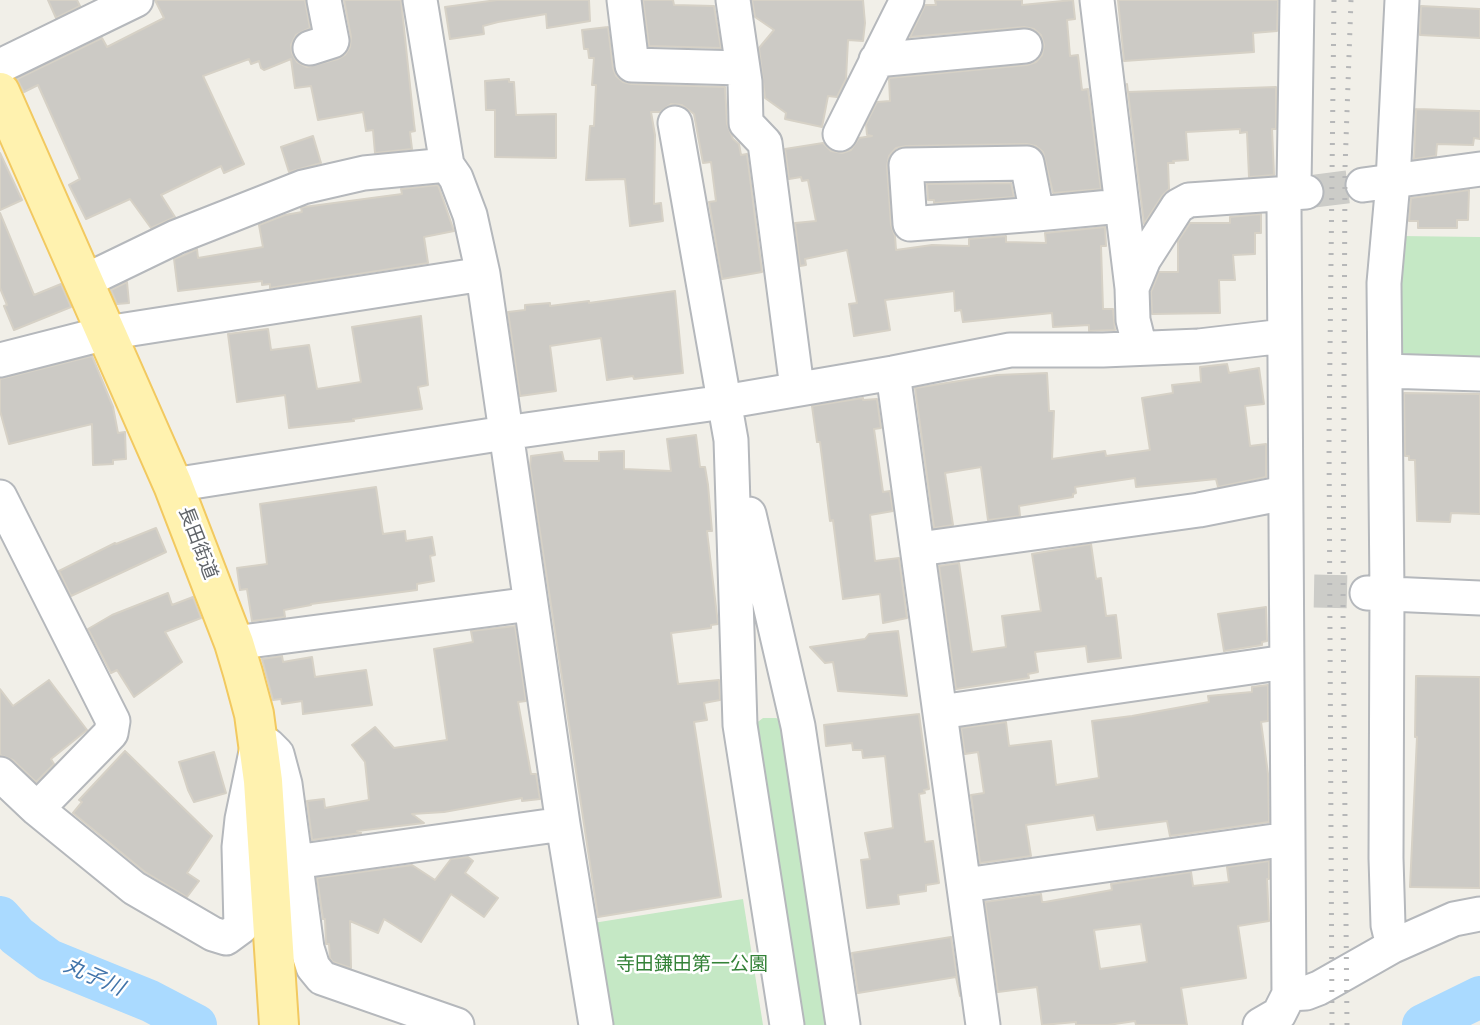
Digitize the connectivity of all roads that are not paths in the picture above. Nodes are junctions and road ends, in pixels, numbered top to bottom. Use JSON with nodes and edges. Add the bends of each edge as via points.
{"nodes":[{"id":1,"x":136,"y":0,"type":"edge"},
{"id":2,"x":324,"y":0,"type":"edge"},
{"id":3,"x":420,"y":0,"type":"edge"},
{"id":4,"x":624,"y":0,"type":"edge"},
{"id":5,"x":733,"y":0,"type":"edge"},
{"id":6,"x":907,"y":0,"type":"edge"},
{"id":7,"x":1097,"y":0,"type":"edge"},
{"id":8,"x":1297,"y":0,"type":"edge"},
{"id":9,"x":1402,"y":0,"type":"edge"},
{"id":10,"x":100,"y":8,"type":"edge"},
{"id":11,"x":1025,"y":46,"type":"dead end"},
{"id":12,"x":310,"y":48,"type":"dead end"},
{"id":13,"x":876,"y":60,"type":"junction"},
{"id":14,"x":0,"y":66,"type":"edge"},
{"id":15,"x":742,"y":68,"type":"junction"},
{"id":16,"x":0,"y":92,"type":"edge"},
{"id":17,"x":675,"y":123,"type":"dead end"},
{"id":18,"x":840,"y":134,"type":"dead end"},
{"id":19,"x":447,"y":165,"type":"junction"},
{"id":20,"x":1480,"y":169,"type":"edge"},
{"id":21,"x":1378,"y":184,"type":"junction"},
{"id":22,"x":1300,"y":193,"type":"junction"},
{"id":23,"x":1121,"y":206,"type":"junction"},
{"id":24,"x":1037,"y":214,"type":"dead end"},
{"id":25,"x":483,"y":274,"type":"junction"},
{"id":26,"x":83,"y":282,"type":"junction"},
{"id":27,"x":1132,"y":288,"type":"junction"},
{"id":28,"x":106,"y":333,"type":"junction"},
{"id":29,"x":1284,"y":336,"type":"junction"},
{"id":30,"x":1140,"y":348,"type":"junction"},
{"id":31,"x":0,"y":360,"type":"edge"},
{"id":32,"x":1385,"y":371,"type":"junction"},
{"id":33,"x":893,"y":373,"type":"junction"},
{"id":34,"x":1480,"y":374,"type":"edge"},
{"id":35,"x":797,"y":388,"type":"junction"},
{"id":36,"x":724,"y":402,"type":"junction"},
{"id":37,"x":505,"y":433,"type":"junction"},
{"id":38,"x":731,"y":440,"type":"junction"},
{"id":39,"x":173,"y":485,"type":"junction"},
{"id":40,"x":1285,"y":494,"type":"junction"},
{"id":41,"x":0,"y":497,"type":"edge"},
{"id":42,"x":919,"y":549,"type":"junction"},
{"id":43,"x":1375,"y":593,"type":"junction"},
{"id":44,"x":1480,"y":598,"type":"edge"},
{"id":45,"x":531,"y":604,"type":"junction"},
{"id":46,"x":234,"y":643,"type":"junction"},
{"id":47,"x":1286,"y":662,"type":"junction"},
{"id":48,"x":940,"y":712,"type":"junction"},
{"id":49,"x":258,"y":742,"type":"junction"},
{"id":50,"x":0,"y":774,"type":"edge"},
{"id":51,"x":37,"y":809,"type":"junction"},
{"id":52,"x":563,"y":824,"type":"junction"},
{"id":53,"x":1288,"y":839,"type":"junction"},
{"id":54,"x":295,"y":862,"type":"junction"},
{"id":55,"x":965,"y":885,"type":"junction"},
{"id":56,"x":1480,"y":914,"type":"edge"},
{"id":57,"x":1393,"y":946,"type":"junction"},
{"id":58,"x":1289,"y":994,"type":"junction"},
{"id":59,"x":278,"y":1011,"type":"edge"},
{"id":60,"x":457,"y":1025,"type":"edge"},
{"id":61,"x":596,"y":1025,"type":"edge"},
{"id":62,"x":787,"y":1025,"type":"edge"},
{"id":63,"x":844,"y":1025,"type":"edge"},
{"id":64,"x":984,"y":1025,"type":"edge"},
{"id":65,"x":1260,"y":1025,"type":"edge"}],
"edges":[{"from":1,"to":10,"type":"street"},
{"from":2,"to":12,"type":"street","via":[[332,41]]},
{"from":3,"to":19,"type":"street"},
{"from":4,"to":15,"type":"street","via":[[632,65]]},
{"from":5,"to":15,"type":"street"},
{"from":6,"to":13,"type":"street"},
{"from":7,"to":23,"type":"street"},
{"from":8,"to":22,"type":"street","via":[[1294,184]]},
{"from":9,"to":21,"type":"street"},
{"from":10,"to":14,"type":"street"},
{"from":11,"to":13,"type":"street"},
{"from":13,"to":18,"type":"street"},
{"from":15,"to":35,"type":"street","via":[[746,123],[765,143]]},
{"from":16,"to":26,"type":"main road","name":"長田街道"},
{"from":17,"to":36,"type":"street"},
{"from":19,"to":25,"type":"street","via":[[470,215]]},
{"from":19,"to":26,"type":"street","via":[[364,173],[303,187],[176,237]]},
{"from":20,"to":21,"type":"street"},
{"from":21,"to":32,"type":"street"},
{"from":22,"to":27,"type":"street","via":[[1189,200],[1178,205],[1144,259]]},
{"from":22,"to":29,"type":"street"},
{"from":23,"to":24,"type":"street"},
{"from":23,"to":27,"type":"street"},
{"from":25,"to":28,"type":"street"},
{"from":25,"to":37,"type":"street"},
{"from":26,"to":28,"type":"main road","name":"長田街道"},
{"from":27,"to":30,"type":"street"},
{"from":28,"to":31,"type":"street"},
{"from":28,"to":39,"type":"main road","name":"長田街道"},
{"from":29,"to":30,"type":"street"},
{"from":29,"to":40,"type":"street"},
{"from":30,"to":33,"type":"street","via":[[1010,350]]},
{"from":32,"to":34,"type":"street"},
{"from":32,"to":43,"type":"street"},
{"from":33,"to":35,"type":"street"},
{"from":33,"to":42,"type":"street"},
{"from":35,"to":36,"type":"street"},
{"from":36,"to":37,"type":"street"},
{"from":36,"to":38,"type":"street"},
{"from":37,"to":39,"type":"street"},
{"from":37,"to":45,"type":"street"},
{"from":38,"to":62,"type":"street","via":[[740,726]]},
{"from":38,"to":63,"type":"street","via":[[798,726]]},
{"from":39,"to":46,"type":"main road","name":"長田街道"},
{"from":40,"to":42,"type":"street"},
{"from":40,"to":47,"type":"street","via":[[1300,590]]},
{"from":41,"to":51,"type":"street","via":[[113,721],[111,733]]},
{"from":42,"to":48,"type":"street"},
{"from":43,"to":44,"type":"street"},
{"from":43,"to":57,"type":"street","via":[[1388,925]]},
{"from":45,"to":46,"type":"street"},
{"from":45,"to":52,"type":"street"},
{"from":46,"to":49,"type":"main road","name":"長田街道"},
{"from":47,"to":48,"type":"street"},
{"from":47,"to":53,"type":"street"},
{"from":48,"to":55,"type":"street"},
{"from":49,"to":51,"type":"street","via":[[239,847],[241,928],[226,938],[134,888]]},
{"from":49,"to":54,"type":"street","via":[[277,754]]},
{"from":49,"to":59,"type":"main road","name":"長田街道"},
{"from":50,"to":51,"type":"street"},
{"from":52,"to":54,"type":"street"},
{"from":52,"to":61,"type":"street"},
{"from":53,"to":55,"type":"street"},
{"from":53,"to":58,"type":"street"},
{"from":54,"to":60,"type":"street","via":[[307,948],[322,978]]},
{"from":55,"to":64,"type":"street"},
{"from":56,"to":57,"type":"street","via":[[1454,919]]},
{"from":57,"to":58,"type":"street","via":[[1319,988]]},
{"from":58,"to":65,"type":"street","via":[[1279,1014]]}]}
